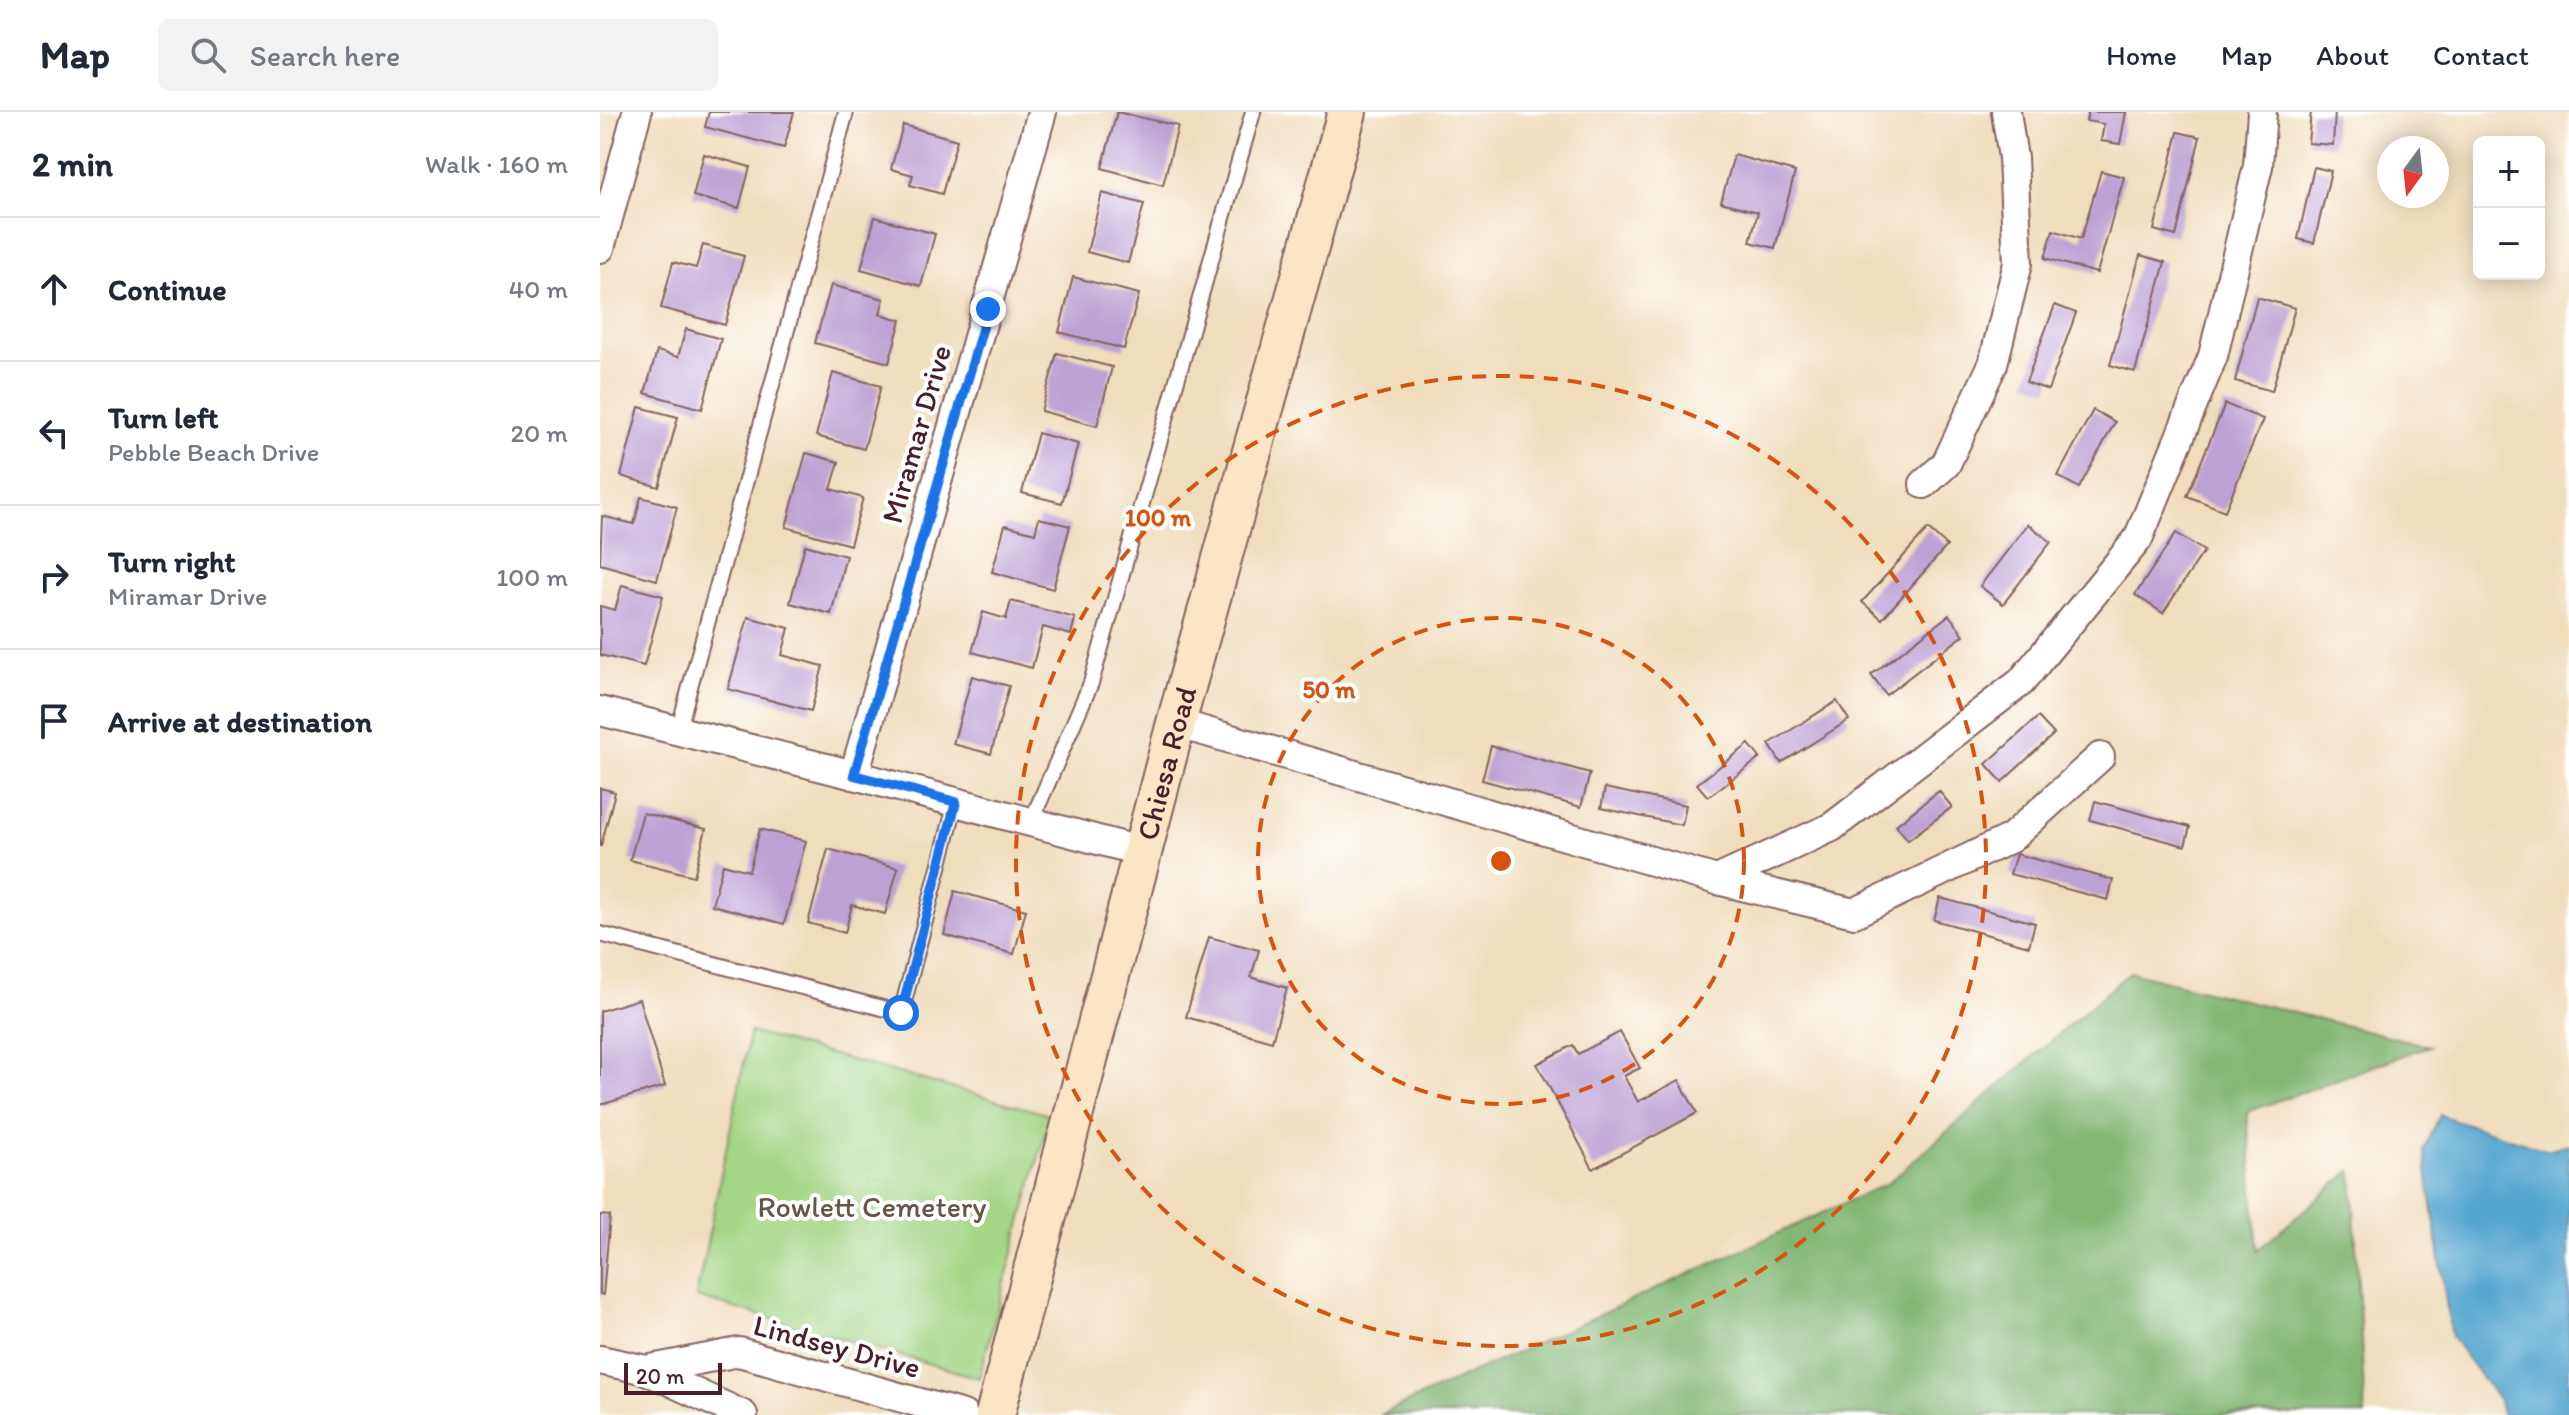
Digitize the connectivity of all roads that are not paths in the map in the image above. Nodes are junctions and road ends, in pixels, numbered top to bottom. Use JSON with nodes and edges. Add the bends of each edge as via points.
{"nodes":[{"id":1,"x":637,"y":112,"type":"edge"},
{"id":2,"x":846,"y":112,"type":"edge"},
{"id":3,"x":1042,"y":112,"type":"edge"},
{"id":4,"x":1253,"y":112,"type":"edge"},
{"id":5,"x":1347,"y":112,"type":"edge"},
{"id":6,"x":2006,"y":112,"type":"edge"},
{"id":7,"x":2262,"y":112,"type":"edge"},
{"id":8,"x":600,"y":248,"type":"edge"},
{"id":9,"x":1924,"y":484,"type":"dead end"},
{"id":10,"x":600,"y":711,"type":"edge"},
{"id":11,"x":1176,"y":723,"type":"junction"},
{"id":12,"x":678,"y":731,"type":"junction"},
{"id":13,"x":2100,"y":757,"type":"dead end"},
{"id":14,"x":854,"y":775,"type":"junction"},
{"id":15,"x":956,"y":802,"type":"junction"},
{"id":16,"x":1031,"y":822,"type":"junction"},
{"id":17,"x":1143,"y":852,"type":"junction"},
{"id":18,"x":1717,"y":880,"type":"junction"},
{"id":19,"x":600,"y":934,"type":"edge"},
{"id":20,"x":600,"y":1360,"type":"edge"},
{"id":21,"x":646,"y":1370,"type":"junction"},
{"id":22,"x":743,"y":1415,"type":"edge"},
{"id":23,"x":963,"y":1415,"type":"edge"},
{"id":24,"x":995,"y":1415,"type":"edge"}],
"edges":[{"from":1,"to":8,"type":"street"},
{"from":2,"to":12,"type":"lane"},
{"from":3,"to":14,"type":"street","name":"Miramar Drive"},
{"from":4,"to":16,"type":"lane","via":[[1091,683]]},
{"from":5,"to":11,"type":"main road","name":"Chiesa Road"},
{"from":6,"to":9,"type":"street","via":[[2018,263],[1993,364],[1946,464]]},
{"from":7,"to":18,"type":"street","via":[[2258,166],[2213,356],[2138,539],[2021,682],[1832,827]]},
{"from":10,"to":12,"type":"street"},
{"from":11,"to":17,"type":"main road","name":"Chiesa Road"},
{"from":11,"to":18,"type":"street"},
{"from":12,"to":14,"type":"street"},
{"from":13,"to":18,"type":"street","via":[[2011,838],[1854,913]]},
{"from":14,"to":15,"type":"street"},
{"from":15,"to":16,"type":"street"},
{"from":15,"to":19,"type":"lane","via":[[901,1013]]},
{"from":16,"to":17,"type":"street"},
{"from":17,"to":24,"type":"main road","name":"Chiesa Road"},
{"from":20,"to":21,"type":"street","name":"Lindsey Drive"},
{"from":21,"to":22,"type":"street","name":"Lindsey Drive"},
{"from":21,"to":23,"type":"street","name":"Lindsey Drive","via":[[739,1352]]}]}
